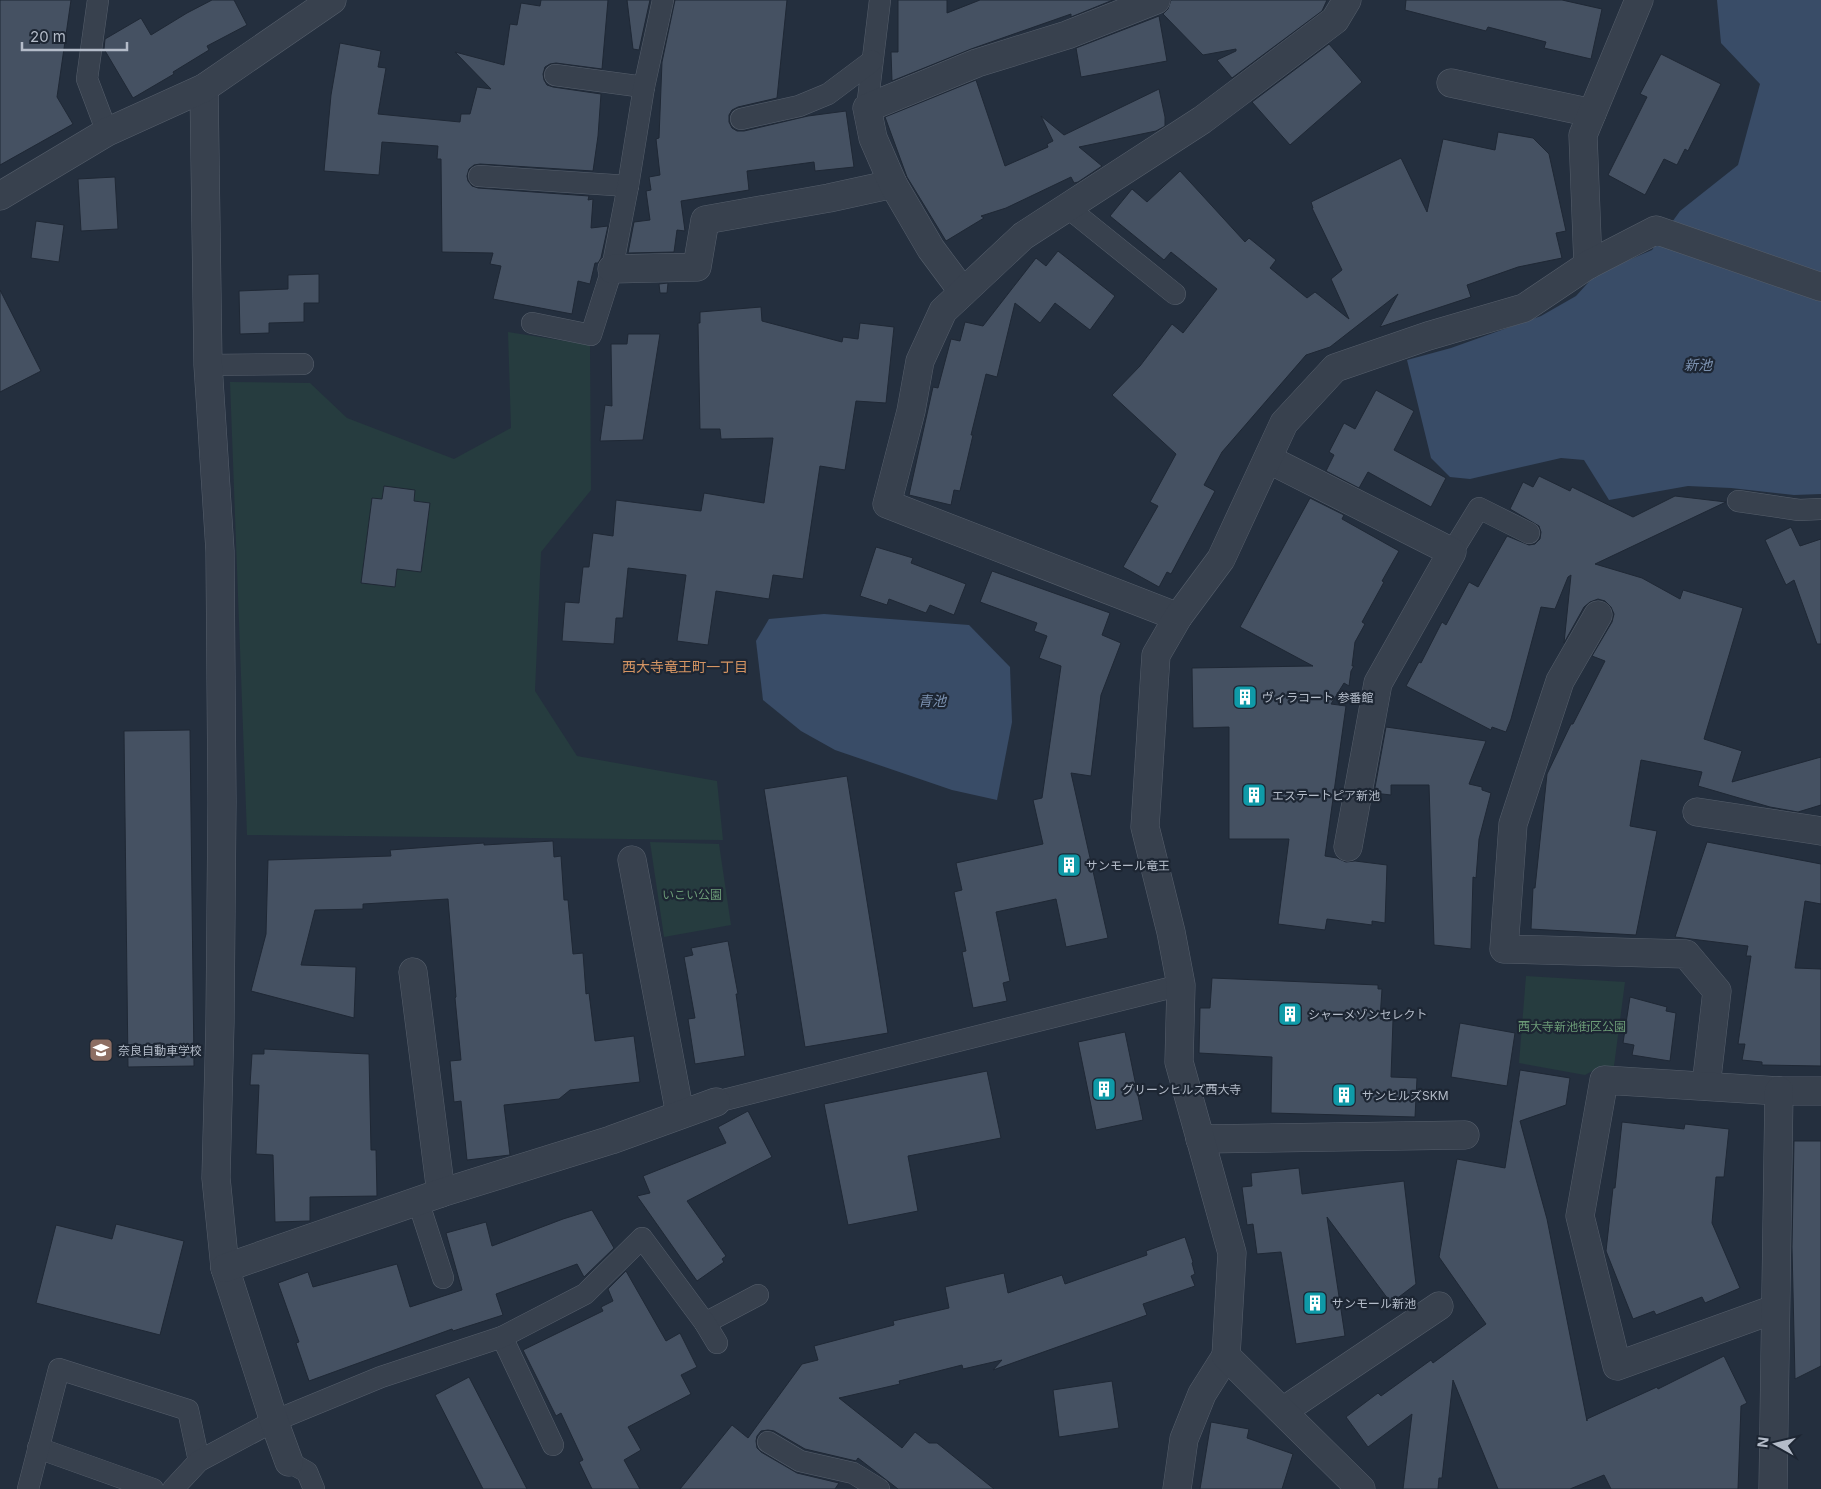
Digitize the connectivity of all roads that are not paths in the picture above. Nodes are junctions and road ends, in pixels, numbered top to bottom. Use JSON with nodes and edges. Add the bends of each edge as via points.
{"nodes":[{"id":1,"x":98,"y":0,"type":"edge"},
{"id":2,"x":332,"y":0,"type":"edge"},
{"id":3,"x":663,"y":0,"type":"edge"},
{"id":4,"x":880,"y":0,"type":"edge"},
{"id":5,"x":1156,"y":0,"type":"edge"},
{"id":6,"x":1347,"y":0,"type":"edge"},
{"id":7,"x":1639,"y":0,"type":"edge"},
{"id":8,"x":872,"y":62,"type":"junction"},
{"id":9,"x":555,"y":75,"type":"dead end"},
{"id":10,"x":1451,"y":83,"type":"dead end"},
{"id":11,"x":644,"y":87,"type":"junction"},
{"id":12,"x":204,"y":88,"type":"junction"},
{"id":13,"x":867,"y":108,"type":"junction"},
{"id":14,"x":1592,"y":113,"type":"junction"},
{"id":15,"x":741,"y":119,"type":"dead end"},
{"id":16,"x":107,"y":132,"type":"junction"},
{"id":17,"x":479,"y":176,"type":"dead end"},
{"id":18,"x":894,"y":184,"type":"junction"},
{"id":19,"x":628,"y":186,"type":"junction"},
{"id":20,"x":0,"y":196,"type":"edge"},
{"id":21,"x":1067,"y":207,"type":"junction"},
{"id":22,"x":1588,"y":265,"type":"junction"},
{"id":23,"x":612,"y":269,"type":"junction"},
{"id":24,"x":1821,"y":287,"type":"edge"},
{"id":25,"x":962,"y":292,"type":"junction"},
{"id":26,"x":1175,"y":294,"type":"dead end"},
{"id":27,"x":532,"y":323,"type":"dead end"},
{"id":28,"x":303,"y":364,"type":"dead end"},
{"id":29,"x":208,"y":365,"type":"junction"},
{"id":30,"x":1268,"y":458,"type":"junction"},
{"id":31,"x":1738,"y":501,"type":"dead end"},
{"id":32,"x":1821,"y":509,"type":"edge"},
{"id":33,"x":1529,"y":533,"type":"dead end"},
{"id":34,"x":1452,"y":552,"type":"junction"},
{"id":35,"x":1598,"y":615,"type":"dead end"},
{"id":36,"x":1178,"y":617,"type":"junction"},
{"id":37,"x":1698,"y":812,"type":"dead end"},
{"id":38,"x":1821,"y":831,"type":"edge"},
{"id":39,"x":1348,"y":847,"type":"dead end"},
{"id":40,"x":632,"y":860,"type":"dead end"},
{"id":41,"x":413,"y":972,"type":"dead end"},
{"id":42,"x":1181,"y":985,"type":"junction"},
{"id":43,"x":1706,"y":1086,"type":"junction"},
{"id":44,"x":1821,"y":1090,"type":"edge"},
{"id":45,"x":1779,"y":1091,"type":"junction"},
{"id":46,"x":716,"y":1102,"type":"joint"},
{"id":47,"x":680,"y":1114,"type":"junction"},
{"id":48,"x":1465,"y":1135,"type":"dead end"},
{"id":49,"x":1200,"y":1139,"type":"junction"},
{"id":50,"x":429,"y":1197,"type":"junction"},
{"id":51,"x":225,"y":1268,"type":"junction"},
{"id":52,"x":443,"y":1278,"type":"dead end"},
{"id":53,"x":758,"y":1295,"type":"dead end"},
{"id":54,"x":1439,"y":1306,"type":"dead end"},
{"id":55,"x":1775,"y":1309,"type":"junction"},
{"id":56,"x":705,"y":1323,"type":"junction"},
{"id":57,"x":502,"y":1336,"type":"junction"},
{"id":58,"x":717,"y":1343,"type":"dead end"},
{"id":59,"x":1226,"y":1356,"type":"junction"},
{"id":60,"x":1283,"y":1412,"type":"junction"},
{"id":61,"x":274,"y":1421,"type":"junction"},
{"id":62,"x":768,"y":1442,"type":"dead end"},
{"id":63,"x":554,"y":1445,"type":"dead end"},
{"id":64,"x":38,"y":1448,"type":"junction"},
{"id":65,"x":199,"y":1461,"type":"junction"},
{"id":66,"x":289,"y":1462,"type":"joint"},
{"id":67,"x":28,"y":1489,"type":"edge"},
{"id":68,"x":154,"y":1489,"type":"edge"},
{"id":69,"x":173,"y":1489,"type":"edge"},
{"id":70,"x":314,"y":1489,"type":"edge"},
{"id":71,"x":879,"y":1489,"type":"edge"},
{"id":72,"x":1177,"y":1489,"type":"edge"},
{"id":73,"x":1361,"y":1489,"type":"edge"},
{"id":74,"x":1774,"y":1489,"type":"edge"}],
"edges":[{"from":1,"to":16,"type":"lane","via":[[87,79]]},
{"from":2,"to":12,"type":"street"},
{"from":3,"to":11,"type":"lane"},
{"from":4,"to":8,"type":"lane"},
{"from":5,"to":13,"type":"street","via":[[1067,35],[977,63]]},
{"from":6,"to":21,"type":"street","via":[[1335,20],[1202,120]]},
{"from":7,"to":14,"type":"street"},
{"from":8,"to":13,"type":"lane"},
{"from":8,"to":15,"type":"lane","via":[[828,94],[799,106]]},
{"from":9,"to":11,"type":"lane"},
{"from":10,"to":14,"type":"street"},
{"from":11,"to":19,"type":"lane"},
{"from":12,"to":16,"type":"street"},
{"from":12,"to":29,"type":"street"},
{"from":13,"to":18,"type":"street","via":[[873,138]]},
{"from":14,"to":22,"type":"street","via":[[1582,135]]},
{"from":16,"to":20,"type":"street"},
{"from":17,"to":19,"type":"lane"},
{"from":18,"to":23,"type":"street","via":[[705,220],[697,267]]},
{"from":18,"to":25,"type":"street","via":[[931,249]]},
{"from":19,"to":23,"type":"lane"},
{"from":21,"to":25,"type":"street","via":[[1023,236]]},
{"from":21,"to":26,"type":"lane"},
{"from":22,"to":24,"type":"street","via":[[1656,230]]},
{"from":22,"to":30,"type":"street","via":[[1524,308],[1335,368],[1284,423]]},
{"from":23,"to":27,"type":"lane","via":[[591,335]]},
{"from":25,"to":36,"type":"street","via":[[944,311],[920,361],[887,504]]},
{"from":28,"to":29,"type":"lane"},
{"from":29,"to":51,"type":"street","via":[[220,551],[222,821],[216,1178]]},
{"from":30,"to":34,"type":"street"},
{"from":30,"to":36,"type":"street","via":[[1221,559]]},
{"from":31,"to":32,"type":"lane","via":[[1798,510]]},
{"from":33,"to":34,"type":"lane","via":[[1478,508]]},
{"from":34,"to":39,"type":"street","via":[[1378,683]]},
{"from":35,"to":43,"type":"street","via":[[1560,681],[1513,824],[1504,949],[1686,954],[1717,991]]},
{"from":36,"to":42,"type":"street","via":[[1156,655],[1145,827]]},
{"from":37,"to":38,"type":"street"},
{"from":40,"to":47,"type":"street"},
{"from":41,"to":50,"type":"street"},
{"from":42,"to":46,"type":"lane"},
{"from":42,"to":49,"type":"street","via":[[1179,1062]]},
{"from":43,"to":45,"type":"street"},
{"from":43,"to":55,"type":"street","via":[[1604,1080],[1580,1216],[1617,1366]]},
{"from":44,"to":45,"type":"street"},
{"from":45,"to":55,"type":"street"},
{"from":46,"to":47,"type":"street"},
{"from":47,"to":50,"type":"street","via":[[611,1140]]},
{"from":48,"to":49,"type":"street"},
{"from":49,"to":59,"type":"street","via":[[1232,1254]]},
{"from":50,"to":51,"type":"street"},
{"from":50,"to":52,"type":"lane"},
{"from":51,"to":61,"type":"street"},
{"from":53,"to":56,"type":"lane"},
{"from":54,"to":60,"type":"street"},
{"from":55,"to":74,"type":"street"},
{"from":56,"to":57,"type":"lane","via":[[642,1238],[585,1294]]},
{"from":56,"to":58,"type":"lane"},
{"from":57,"to":61,"type":"lane","via":[[382,1377]]},
{"from":57,"to":63,"type":"lane"},
{"from":59,"to":60,"type":"street"},
{"from":59,"to":72,"type":"street","via":[[1202,1394],[1184,1439]]},
{"from":60,"to":73,"type":"street"},
{"from":61,"to":65,"type":"lane"},
{"from":61,"to":66,"type":"street"},
{"from":62,"to":71,"type":"lane","via":[[800,1461],[853,1473]]},
{"from":64,"to":65,"type":"lane","via":[[59,1369],[188,1410]]},
{"from":64,"to":67,"type":"lane"},
{"from":64,"to":68,"type":"lane"},
{"from":65,"to":69,"type":"lane"},
{"from":66,"to":70,"type":"lane","via":[[307,1472]]}]}
